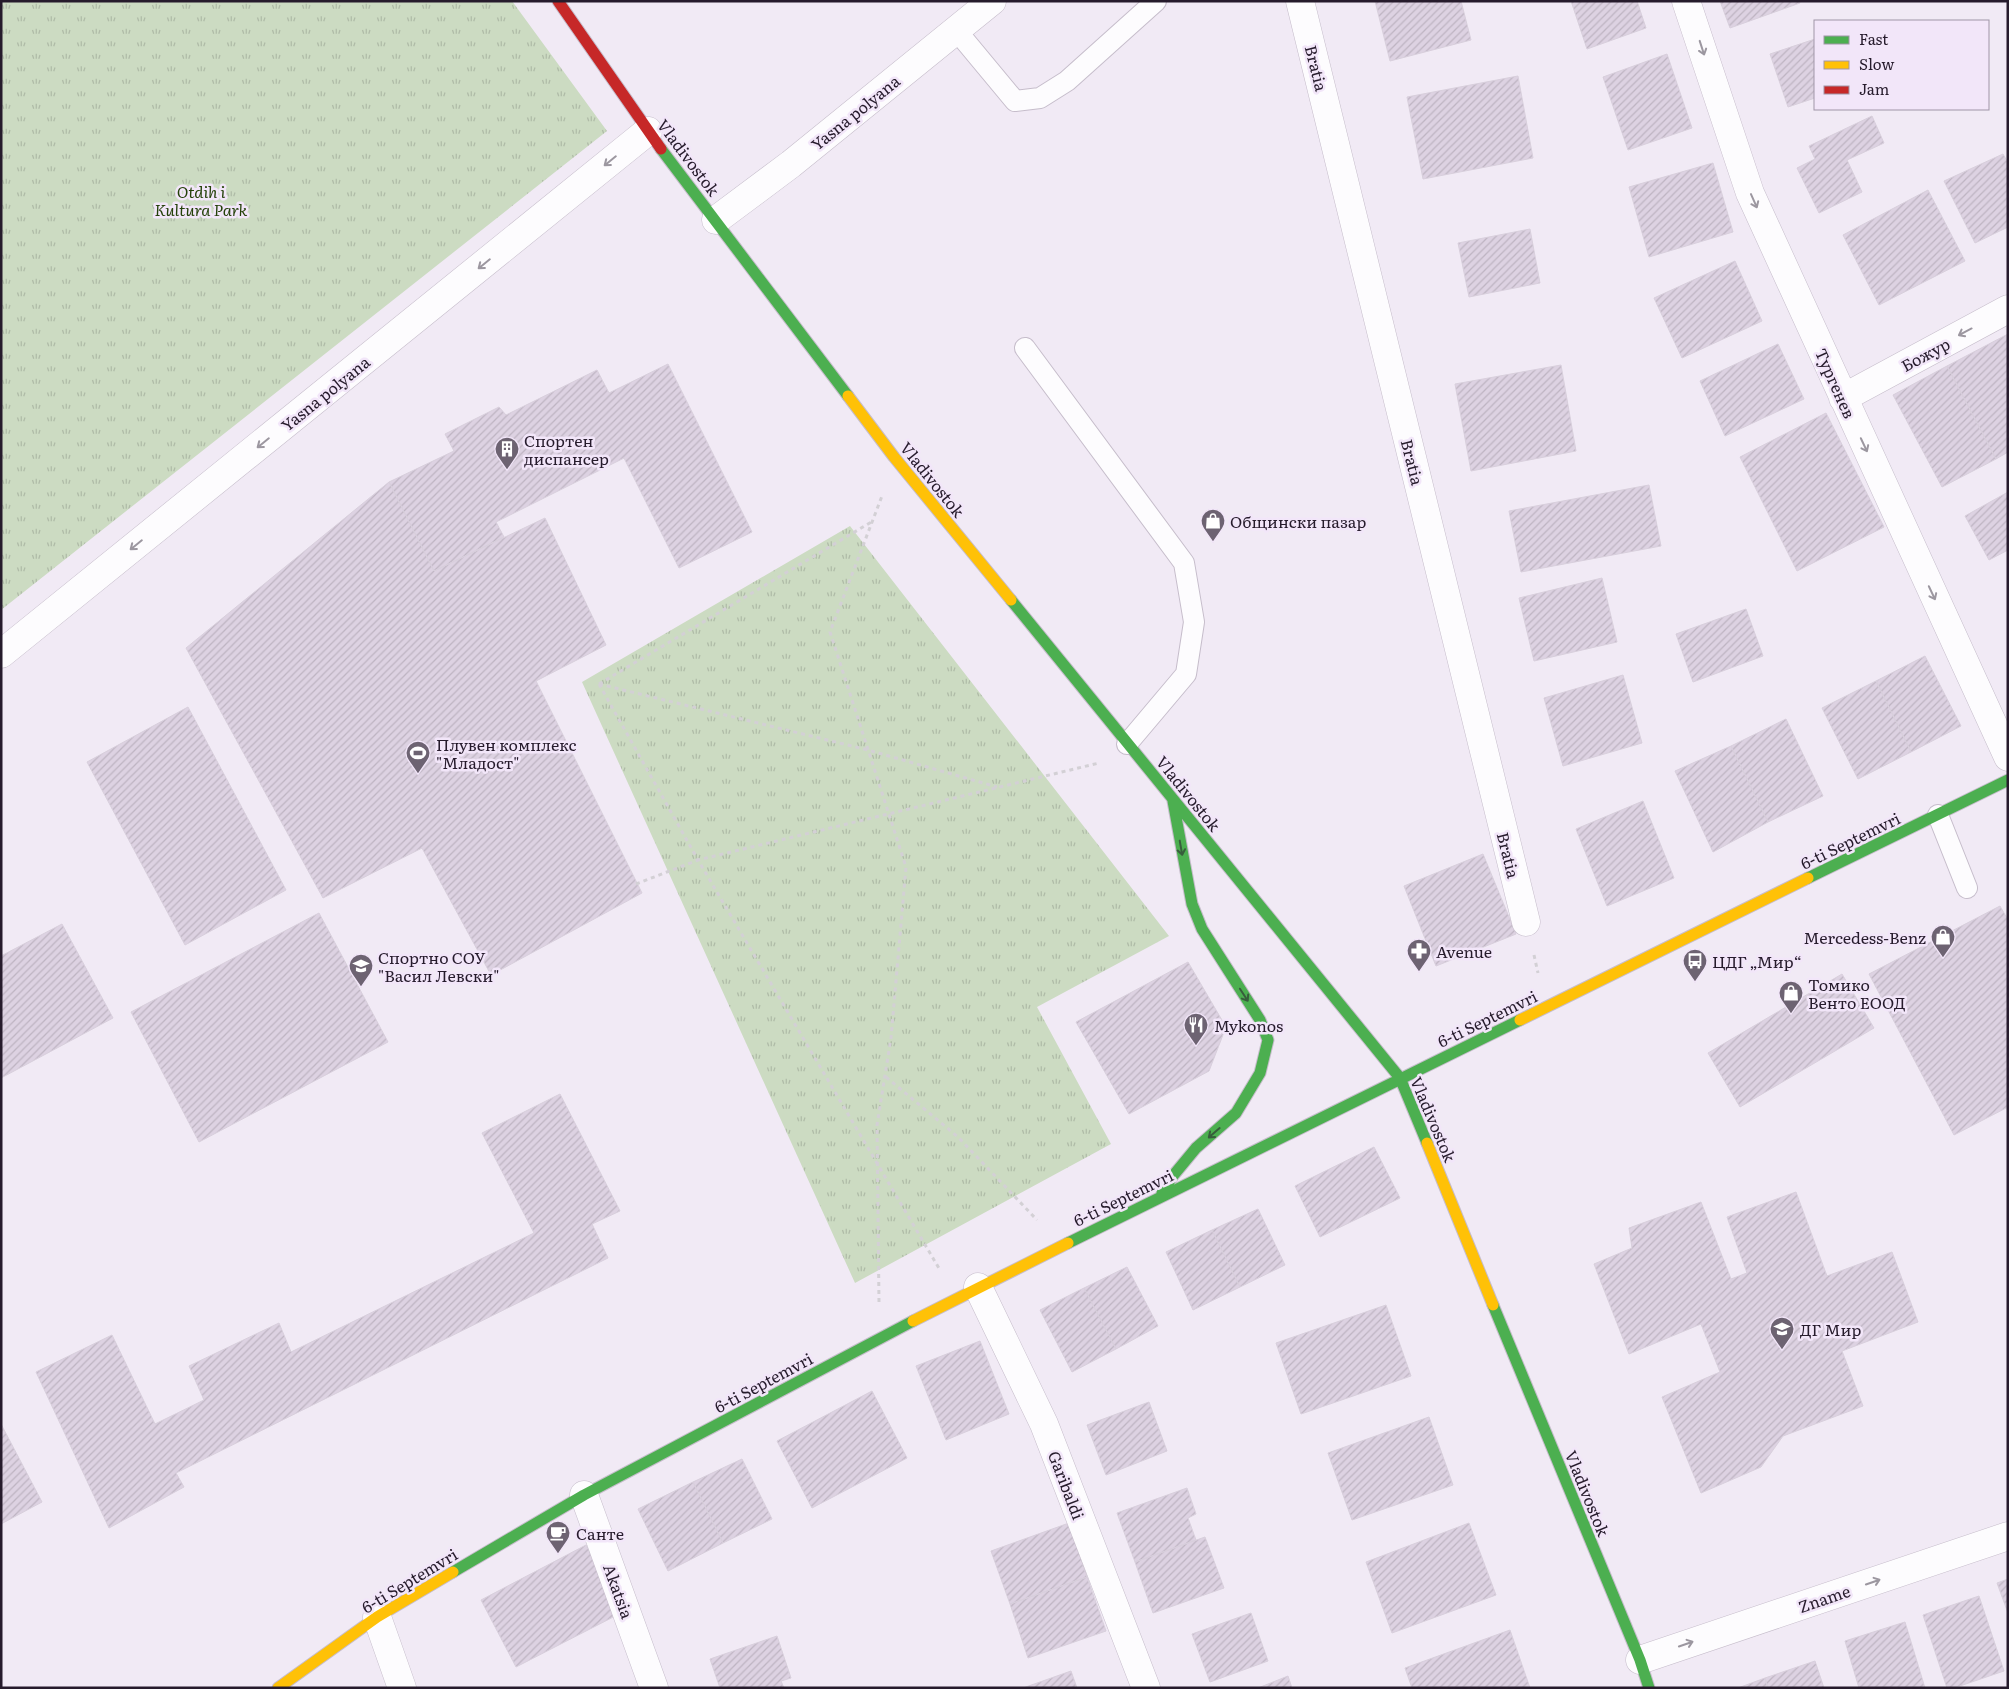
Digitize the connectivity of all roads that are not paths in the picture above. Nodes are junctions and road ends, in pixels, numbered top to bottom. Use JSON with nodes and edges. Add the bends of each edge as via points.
{"nodes":[{"id":1,"x":558,"y":1,"type":"edge"},
{"id":2,"x":992,"y":1,"type":"edge"},
{"id":3,"x":1156,"y":1,"type":"edge"},
{"id":4,"x":1300,"y":1,"type":"edge"},
{"id":5,"x":1686,"y":1,"type":"edge"},
{"id":6,"x":956,"y":30,"type":"junction"},
{"id":7,"x":648,"y":131,"type":"junction"},
{"id":8,"x":716,"y":220,"type":"junction"},
{"id":9,"x":2008,"y":309,"type":"edge"},
{"id":10,"x":1025,"y":348,"type":"dead end"},
{"id":11,"x":1843,"y":398,"type":"junction"},
{"id":12,"x":1,"y":654,"type":"edge"},
{"id":13,"x":1132,"y":749,"type":"junction"},
{"id":14,"x":2008,"y":757,"type":"edge"},
{"id":15,"x":2008,"y":780,"type":"edge"},
{"id":16,"x":1173,"y":800,"type":"junction"},
{"id":17,"x":1938,"y":814,"type":"junction"},
{"id":18,"x":1967,"y":888,"type":"dead end"},
{"id":19,"x":1526,"y":922,"type":"road end"},
{"id":20,"x":1400,"y":1078,"type":"junction"},
{"id":21,"x":1160,"y":1197,"type":"junction"},
{"id":22,"x":967,"y":1293,"type":"junction"},
{"id":23,"x":584,"y":1495,"type":"junction"},
{"id":24,"x":2008,"y":1536,"type":"edge"},
{"id":25,"x":377,"y":1617,"type":"junction"},
{"id":26,"x":1640,"y":1660,"type":"junction"},
{"id":27,"x":278,"y":1688,"type":"edge"},
{"id":28,"x":402,"y":1688,"type":"edge"},
{"id":29,"x":654,"y":1688,"type":"edge"},
{"id":30,"x":1146,"y":1688,"type":"edge"},
{"id":31,"x":1649,"y":1688,"type":"edge"}],
"edges":[{"from":1,"to":7,"type":"street","name":"Vladivostok"},
{"from":2,"to":6,"type":"street","name":"Yasna polyana"},
{"from":3,"to":6,"type":"lane","via":[[1067,81],[1040,98],[1015,101]]},
{"from":4,"to":19,"type":"street","name":"Bratia"},
{"from":5,"to":11,"type":"street","name":"Тургенев","one_way":true,"via":[[1750,193]]},
{"from":6,"to":8,"type":"street","name":"Yasna polyana","via":[[791,164]]},
{"from":7,"to":8,"type":"street","name":"Vladivostok"},
{"from":7,"to":12,"type":"street","name":"Yasna polyana","one_way":true},
{"from":8,"to":13,"type":"street","name":"Vladivostok","via":[[894,457]]},
{"from":9,"to":11,"type":"street","name":"Божур","one_way":true},
{"from":10,"to":13,"type":"lane","via":[[1184,563],[1194,622],[1186,674]]},
{"from":11,"to":14,"type":"street","name":"Тургенев","one_way":true},
{"from":13,"to":16,"type":"street","name":"Vladivostok"},
{"from":15,"to":17,"type":"street","name":"6-ti Septemvri"},
{"from":16,"to":20,"type":"street","name":"Vladivostok"},
{"from":16,"to":21,"type":"street","one_way":true,"via":[[1192,904],[1202,929],[1260,1020],[1268,1040],[1260,1073],[1236,1114],[1196,1148]]},
{"from":17,"to":18,"type":"lane"},
{"from":17,"to":20,"type":"street","name":"6-ti Septemvri"},
{"from":20,"to":21,"type":"street","name":"6-ti Septemvri"},
{"from":20,"to":26,"type":"street","name":"Vladivostok"},
{"from":21,"to":22,"type":"street","name":"6-ti Septemvri"},
{"from":22,"to":23,"type":"street","name":"6-ti Septemvri"},
{"from":22,"to":30,"type":"street","name":"Garibaldi","via":[[1044,1424]]},
{"from":23,"to":25,"type":"street","name":"6-ti Septemvri"},
{"from":23,"to":29,"type":"street","name":"Akatsia"},
{"from":26,"to":24,"type":"street","name":"Zname","one_way":true},
{"from":25,"to":27,"type":"street","name":"6-ti Septemvri"},
{"from":25,"to":28,"type":"street"},
{"from":26,"to":31,"type":"street","name":"Vladivostok"}]}
